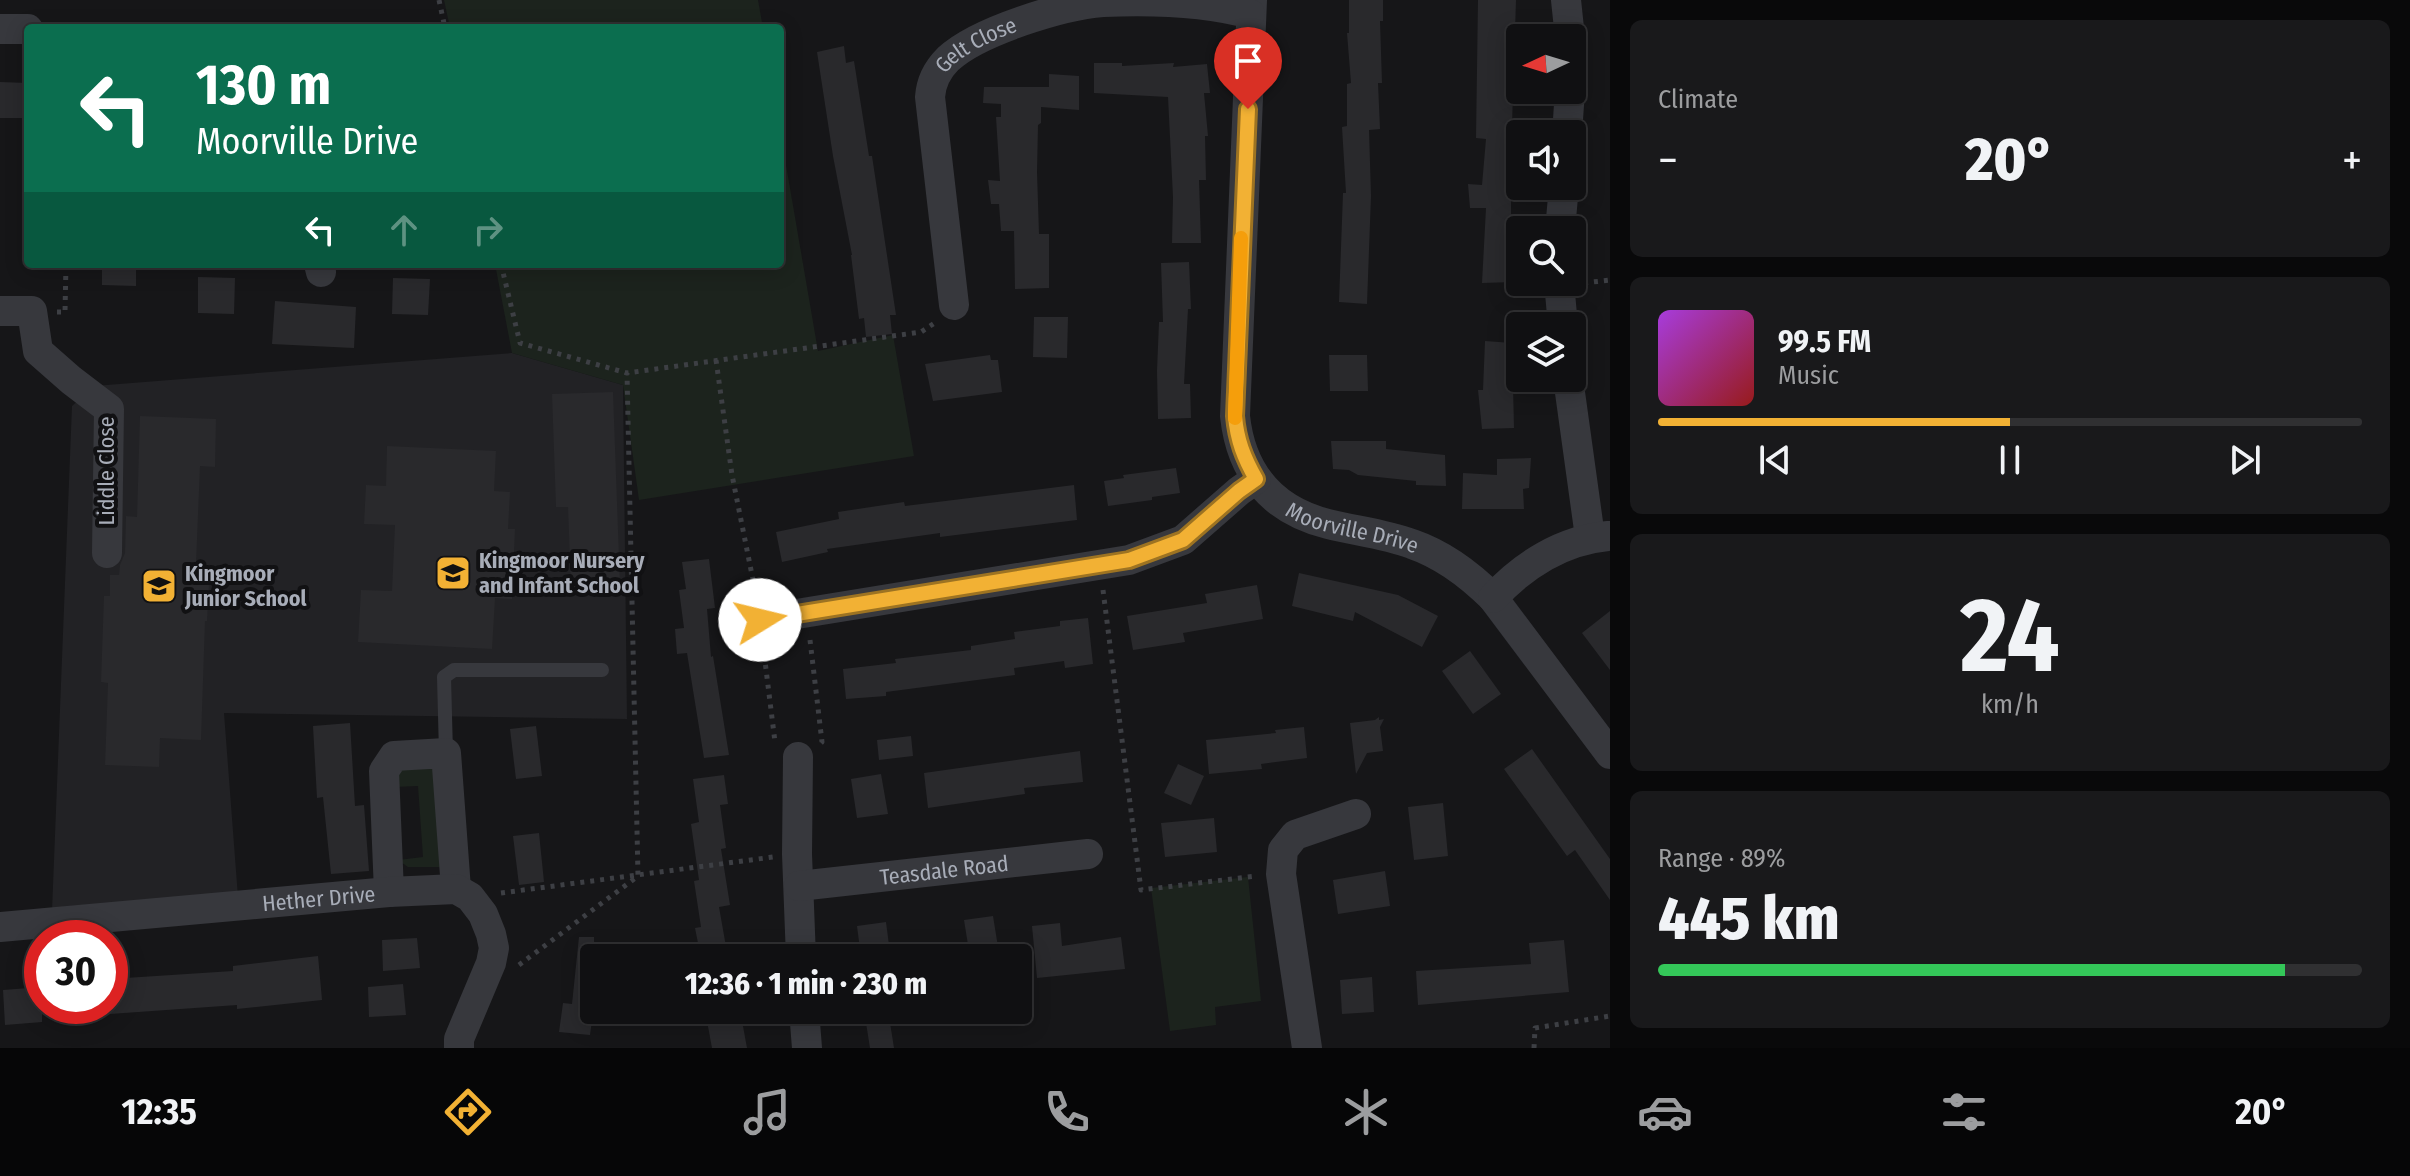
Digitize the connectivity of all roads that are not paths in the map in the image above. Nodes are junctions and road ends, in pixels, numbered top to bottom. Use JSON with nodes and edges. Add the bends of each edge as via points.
{"nodes":[{"id":1,"x":1566,"y":0,"type":"edge"},
{"id":2,"x":1251,"y":7,"type":"edge"},
{"id":3,"x":1569,"y":24,"type":"edge"},
{"id":4,"x":0,"y":29,"type":"edge"},
{"id":5,"x":24,"y":29,"type":"edge"},
{"id":6,"x":954,"y":305,"type":"road end"},
{"id":7,"x":0,"y":311,"type":"edge"},
{"id":8,"x":1571,"y":392,"type":"edge"},
{"id":9,"x":1256,"y":479,"type":"junction"},
{"id":10,"x":1600,"y":536,"type":"edge"},
{"id":11,"x":107,"y":553,"type":"dead end"},
{"id":12,"x":1493,"y":598,"type":"junction"},
{"id":13,"x":760,"y":620,"type":"road end"},
{"id":14,"x":602,"y":670,"type":"dead end"},
{"id":15,"x":446,"y":753,"type":"junction"},
{"id":16,"x":1610,"y":754,"type":"edge"},
{"id":17,"x":798,"y":757,"type":"road end"},
{"id":18,"x":1356,"y":814,"type":"dead end"},
{"id":19,"x":1088,"y":854,"type":"dead end"},
{"id":20,"x":799,"y":886,"type":"junction"},
{"id":21,"x":389,"y":892,"type":"junction"},
{"id":22,"x":463,"y":893,"type":"junction"},
{"id":23,"x":0,"y":927,"type":"edge"},
{"id":24,"x":800,"y":944,"type":"edge"},
{"id":25,"x":805,"y":1024,"type":"edge"},
{"id":26,"x":459,"y":1048,"type":"edge"},
{"id":27,"x":807,"y":1048,"type":"edge"},
{"id":28,"x":1307,"y":1048,"type":"edge"}],
"edges":[{"from":1,"to":3,"type":"street"},
{"from":2,"to":6,"type":"street","name":"Gelt Close","via":[[1101,2],[1069,7],[1005,29],[950,58],[937,73],[930,97]]},
{"from":2,"to":9,"type":"street","name":"Moorville Drive","via":[[1235,416],[1243,456]]},
{"from":4,"to":5,"type":"street"},
{"from":7,"to":11,"type":"street","name":"Liddle Close","via":[[32,311],[38,351],[109,409]]},
{"from":8,"to":10,"type":"street"},
{"from":9,"to":12,"type":"street","name":"Moorville Drive","via":[[1276,500],[1324,523],[1431,551]]},
{"from":9,"to":13,"type":"street","via":[[1183,540],[1129,560]]},
{"from":10,"to":12,"type":"street","via":[[1563,546],[1533,563]]},
{"from":12,"to":16,"type":"street","name":"Moorville Drive"},
{"from":14,"to":15,"type":"lane","via":[[454,670],[444,677]]},
{"from":15,"to":21,"type":"street","via":[[394,756],[384,771],[391,823]]},
{"from":15,"to":22,"type":"street"},
{"from":17,"to":20,"type":"street"},
{"from":18,"to":28,"type":"street","via":[[1295,835],[1283,850],[1281,874]]},
{"from":19,"to":20,"type":"street","name":"Teasdale Road"},
{"from":20,"to":24,"type":"street"},
{"from":21,"to":22,"type":"street","name":"Hether Drive"},
{"from":21,"to":23,"type":"street","name":"Hether Drive"},
{"from":22,"to":26,"type":"street","via":[[483,914],[494,948]]},
{"from":25,"to":27,"type":"street"}]}
